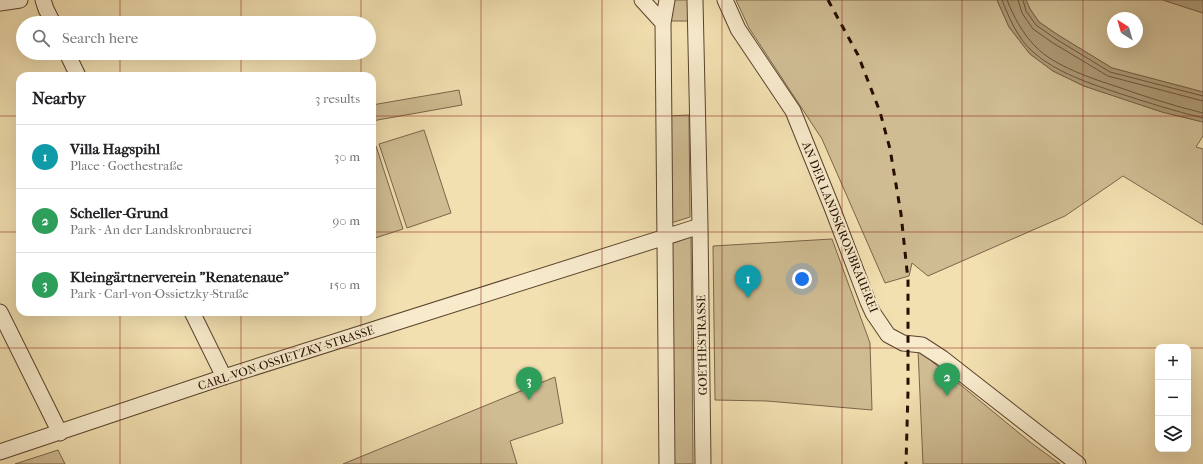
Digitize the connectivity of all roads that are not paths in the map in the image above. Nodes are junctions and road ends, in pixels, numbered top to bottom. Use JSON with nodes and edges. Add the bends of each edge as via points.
{"nodes":[{"id":1,"x":20,"y":0,"type":"edge"},
{"id":2,"x":43,"y":0,"type":"edge"},
{"id":3,"x":642,"y":0,"type":"edge"},
{"id":4,"x":667,"y":0,"type":"edge"},
{"id":5,"x":695,"y":0,"type":"edge"},
{"id":6,"x":725,"y":0,"type":"edge"},
{"id":7,"x":0,"y":3,"type":"edge"},
{"id":8,"x":50,"y":16,"type":"edge"},
{"id":9,"x":663,"y":23,"type":"junction"},
{"id":10,"x":70,"y":60,"type":"edge"},
{"id":11,"x":76,"y":72,"type":"edge"},
{"id":12,"x":700,"y":226,"type":"junction"},
{"id":13,"x":665,"y":236,"type":"junction"},
{"id":14,"x":0,"y":312,"type":"edge"},
{"id":15,"x":194,"y":316,"type":"edge"},
{"id":16,"x":224,"y":377,"type":"junction"},
{"id":17,"x":60,"y":433,"type":"junction"},
{"id":18,"x":0,"y":452,"type":"edge"},
{"id":19,"x":667,"y":464,"type":"edge"},
{"id":20,"x":703,"y":464,"type":"edge"},
{"id":21,"x":1078,"y":464,"type":"edge"}],
"edges":[{"from":1,"to":7,"type":"street"},
{"from":2,"to":8,"type":"street"},
{"from":3,"to":9,"type":"street"},
{"from":4,"to":9,"type":"street"},
{"from":5,"to":12,"type":"street","name":"GOETHESTRASSE"},
{"from":6,"to":21,"type":"street","name":"AN DER LANDSKRONBRAUEREI","via":[[738,29],[793,111],[868,302],[888,335],[903,342],[922,345],[942,358]]},
{"from":9,"to":13,"type":"street"},
{"from":10,"to":11,"type":"street"},
{"from":12,"to":13,"type":"street"},
{"from":12,"to":20,"type":"street","name":"GOETHESTRASSE"},
{"from":13,"to":16,"type":"street","name":"CARL-VON-OSSIETZKY-STRASSE"},
{"from":13,"to":19,"type":"street"},
{"from":14,"to":17,"type":"street"},
{"from":15,"to":16,"type":"street"},
{"from":16,"to":17,"type":"street","name":"CARL-VON-OSSIETZKY-STRASSE"},
{"from":17,"to":18,"type":"street","name":"CARL-VON-OSSIETZKY-STRASSE"}]}
